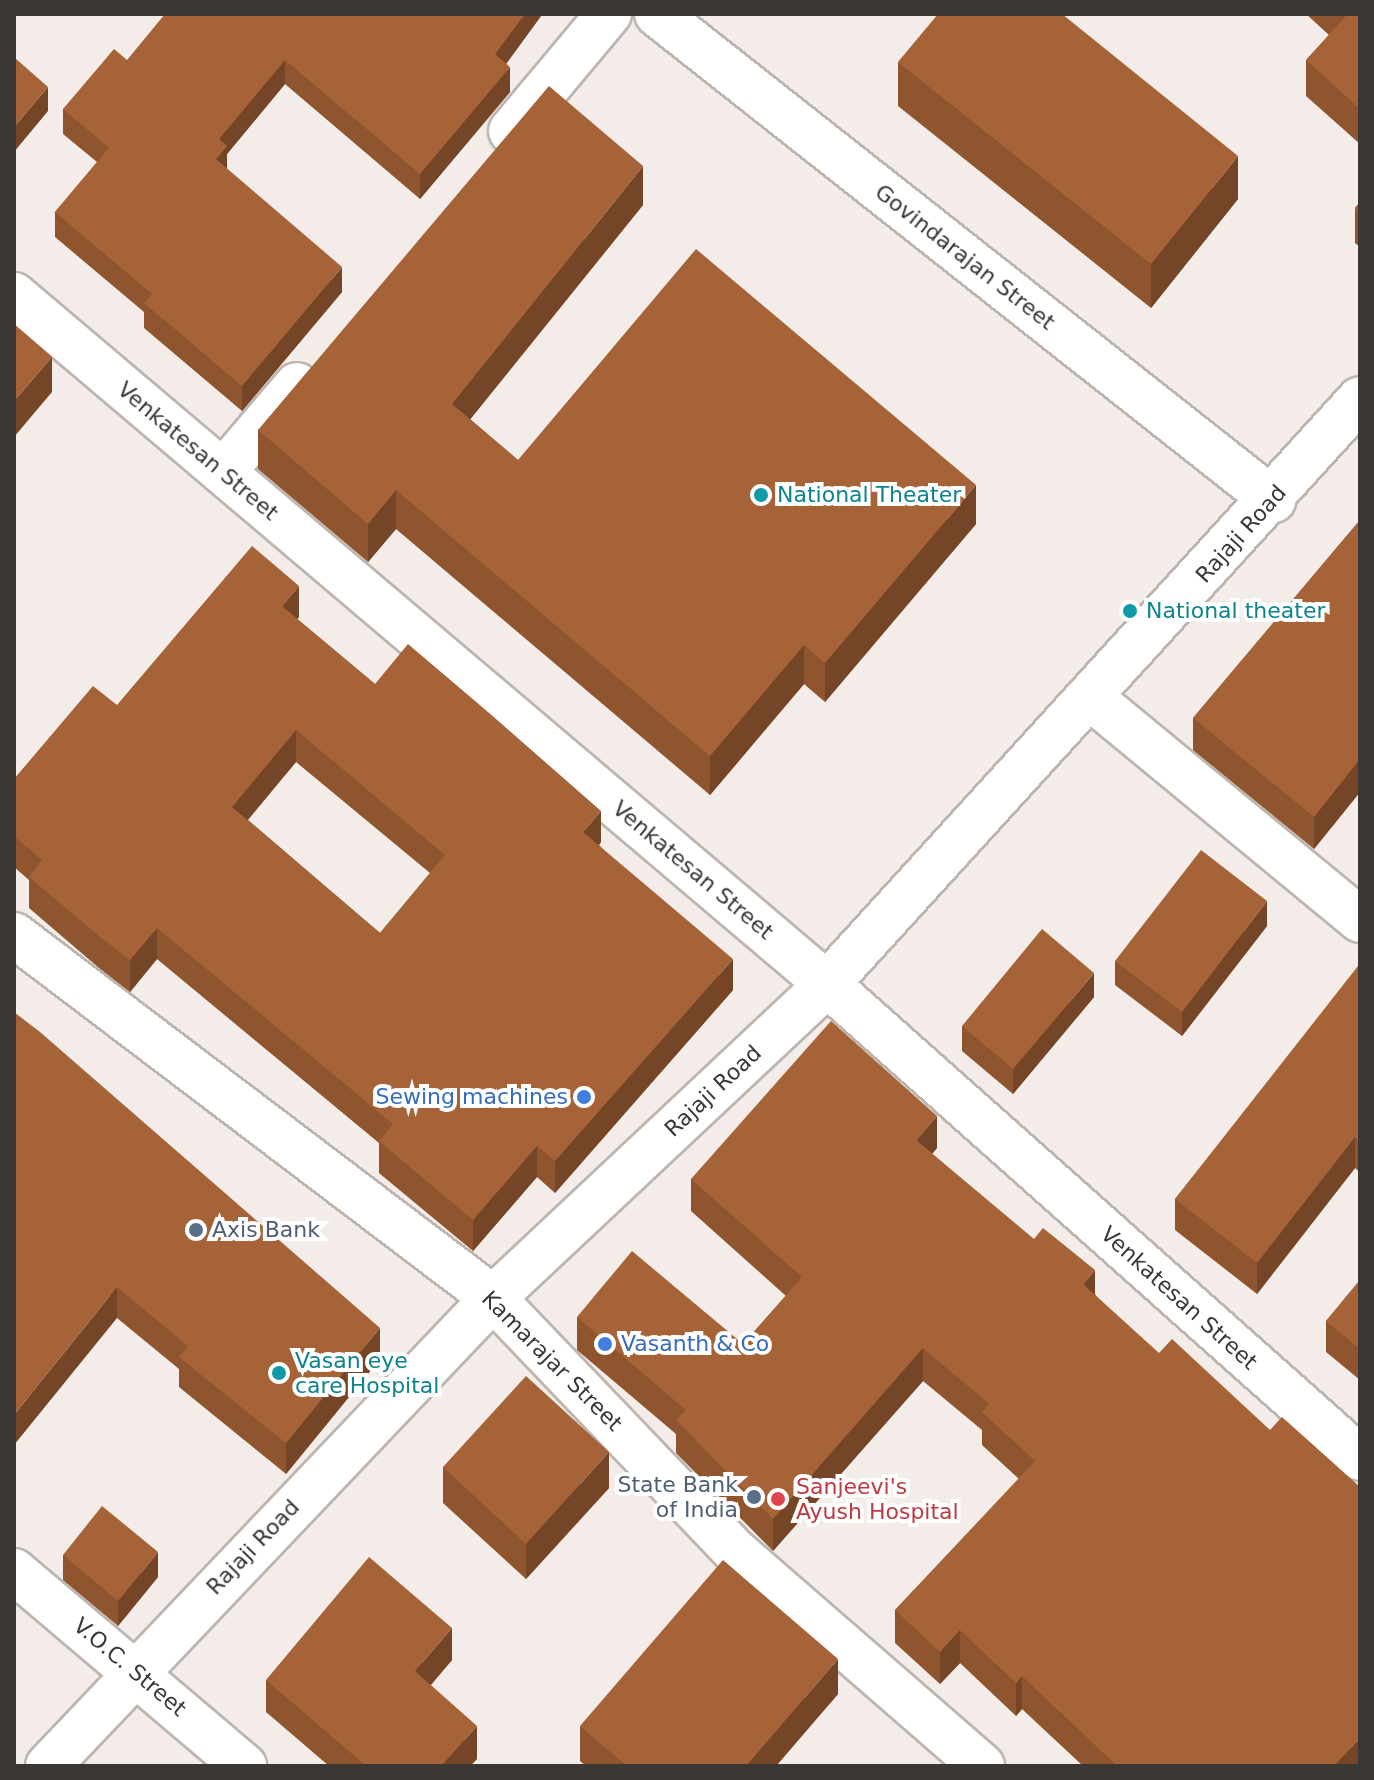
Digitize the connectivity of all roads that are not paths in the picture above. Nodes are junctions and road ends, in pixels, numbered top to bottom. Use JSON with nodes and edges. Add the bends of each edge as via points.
{"nodes":[{"id":1,"x":609,"y":14,"type":"edge"},
{"id":2,"x":657,"y":14,"type":"edge"},
{"id":3,"x":487,"y":159,"type":"edge"},
{"id":4,"x":14,"y":295,"type":"edge"},
{"id":5,"x":325,"y":352,"type":"edge"},
{"id":6,"x":1360,"y":399,"type":"edge"},
{"id":7,"x":223,"y":472,"type":"junction"},
{"id":8,"x":1273,"y":500,"type":"junction"},
{"id":9,"x":1091,"y":698,"type":"junction"},
{"id":10,"x":1360,"y":920,"type":"edge"},
{"id":11,"x":14,"y":935,"type":"edge"},
{"id":12,"x":827,"y":984,"type":"junction"},
{"id":13,"x":493,"y":1298,"type":"junction"},
{"id":14,"x":1360,"y":1458,"type":"edge"},
{"id":15,"x":14,"y":1571,"type":"edge"},
{"id":16,"x":135,"y":1670,"type":"junction"},
{"id":17,"x":48,"y":1766,"type":"edge"},
{"id":18,"x":244,"y":1766,"type":"edge"},
{"id":19,"x":982,"y":1766,"type":"edge"}],
"edges":[{"from":1,"to":3,"type":"street"},
{"from":2,"to":8,"type":"street","name":"Govindarajan Street"},
{"from":4,"to":7,"type":"street","name":"Venkatesan Street"},
{"from":5,"to":7,"type":"street"},
{"from":6,"to":8,"type":"street","name":"Rajaji Road"},
{"from":7,"to":12,"type":"street","name":"Venkatesan Street"},
{"from":8,"to":9,"type":"street","name":"Rajaji Road"},
{"from":9,"to":10,"type":"street"},
{"from":9,"to":12,"type":"street","name":"Rajaji Road"},
{"from":11,"to":13,"type":"street","name":"Kamarajar Street"},
{"from":12,"to":13,"type":"street","name":"Rajaji Road"},
{"from":12,"to":14,"type":"street","name":"Venkatesan Street"},
{"from":13,"to":16,"type":"street","name":"Rajaji Road"},
{"from":13,"to":19,"type":"street","name":"Kamarajar Street","via":[[736,1552]]},
{"from":15,"to":16,"type":"street","name":"V.O.C. Street"},
{"from":16,"to":17,"type":"street","name":"Rajaji Road"},
{"from":16,"to":18,"type":"street","name":"V.O.C. Street"}]}
